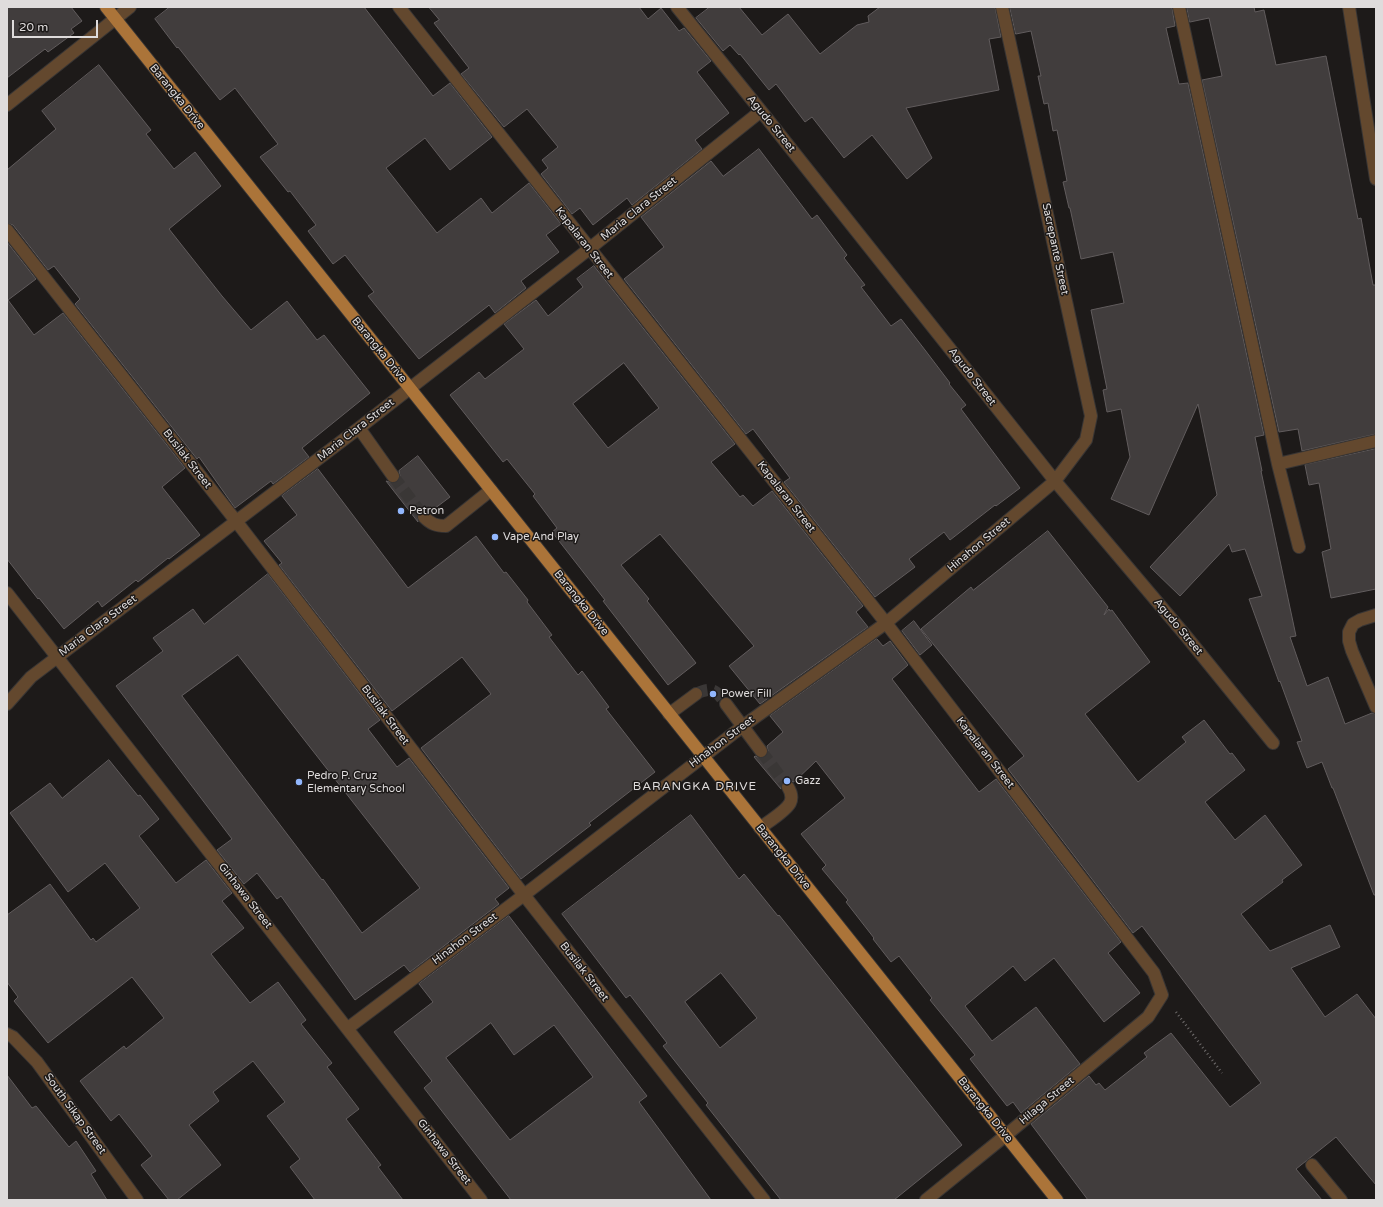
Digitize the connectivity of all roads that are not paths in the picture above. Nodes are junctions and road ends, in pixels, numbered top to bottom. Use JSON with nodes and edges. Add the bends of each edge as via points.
{"nodes":[{"id":1,"x":106,"y":7,"type":"edge"},
{"id":2,"x":130,"y":7,"type":"edge"},
{"id":3,"x":398,"y":7,"type":"edge"},
{"id":4,"x":676,"y":7,"type":"edge"},
{"id":5,"x":1002,"y":7,"type":"edge"},
{"id":6,"x":1179,"y":7,"type":"edge"},
{"id":7,"x":1350,"y":7,"type":"edge"},
{"id":8,"x":115,"y":19,"type":"junction"},
{"id":9,"x":7,"y":105,"type":"edge"},
{"id":10,"x":761,"y":112,"type":"junction"},
{"id":11,"x":1376,"y":178,"type":"edge"},
{"id":12,"x":7,"y":230,"type":"edge"},
{"id":13,"x":589,"y":249,"type":"junction"},
{"id":14,"x":410,"y":388,"type":"junction"},
{"id":15,"x":359,"y":428,"type":"junction"},
{"id":16,"x":1376,"y":440,"type":"edge"},
{"id":17,"x":1278,"y":464,"type":"junction"},
{"id":18,"x":393,"y":476,"type":"tunnel mouth"},
{"id":19,"x":1055,"y":481,"type":"junction"},
{"id":20,"x":491,"y":490,"type":"junction"},
{"id":21,"x":424,"y":517,"type":"tunnel mouth"},
{"id":22,"x":236,"y":521,"type":"junction"},
{"id":23,"x":1299,"y":547,"type":"dead end"},
{"id":24,"x":7,"y":593,"type":"edge"},
{"id":25,"x":1376,"y":615,"type":"edge"},
{"id":26,"x":886,"y":624,"type":"junction"},
{"id":27,"x":58,"y":657,"type":"junction"},
{"id":28,"x":696,"y":694,"type":"tunnel mouth"},
{"id":29,"x":7,"y":704,"type":"edge"},
{"id":30,"x":726,"y":704,"type":"tunnel mouth"},
{"id":31,"x":1376,"y":707,"type":"edge"},
{"id":32,"x":669,"y":714,"type":"junction"},
{"id":33,"x":743,"y":726,"type":"junction"},
{"id":34,"x":1273,"y":743,"type":"dead end"},
{"id":35,"x":761,"y":751,"type":"tunnel mouth"},
{"id":36,"x":703,"y":757,"type":"junction"},
{"id":37,"x":788,"y":787,"type":"tunnel mouth"},
{"id":38,"x":760,"y":828,"type":"junction"},
{"id":39,"x":524,"y":895,"type":"junction"},
{"id":40,"x":1162,"y":995,"type":"joint"},
{"id":41,"x":348,"y":1028,"type":"junction"},
{"id":42,"x":7,"y":1034,"type":"edge"},
{"id":43,"x":1005,"y":1136,"type":"junction"},
{"id":44,"x":1312,"y":1165,"type":"dead end"},
{"id":45,"x":137,"y":1200,"type":"edge"},
{"id":46,"x":481,"y":1200,"type":"edge"},
{"id":47,"x":764,"y":1200,"type":"edge"},
{"id":48,"x":926,"y":1200,"type":"edge"},
{"id":49,"x":1057,"y":1200,"type":"edge"},
{"id":50,"x":1341,"y":1200,"type":"edge"}],
"edges":[{"from":1,"to":8,"type":"main road","name":"Barangka Drive"},
{"from":2,"to":8,"type":"street"},
{"from":3,"to":13,"type":"street","name":"Kapalaran Street"},
{"from":4,"to":10,"type":"street","name":"Agudo Street"},
{"from":5,"to":19,"type":"street","name":"Sacrepante Street","via":[[1091,416],[1086,440]]},
{"from":6,"to":17,"type":"street"},
{"from":7,"to":11,"type":"street"},
{"from":8,"to":9,"type":"street"},
{"from":8,"to":14,"type":"main road","name":"Barangka Drive"},
{"from":10,"to":13,"type":"street","name":"Maria Clara Street"},
{"from":10,"to":19,"type":"street","name":"Agudo Street"},
{"from":12,"to":22,"type":"street","name":"Busilak Street"},
{"from":13,"to":14,"type":"street","name":"Maria Clara Street"},
{"from":13,"to":26,"type":"street","name":"Kapalaran Street"},
{"from":14,"to":15,"type":"street","name":"Maria Clara Street"},
{"from":14,"to":20,"type":"main road","name":"Barangka Drive"},
{"from":15,"to":18,"type":"street"},
{"from":15,"to":22,"type":"street","name":"Maria Clara Street"},
{"from":16,"to":17,"type":"street"},
{"from":17,"to":23,"type":"street"},
{"from":19,"to":26,"type":"street","name":"Hinahon Street"},
{"from":19,"to":34,"type":"street","name":"Agudo Street"},
{"from":20,"to":21,"type":"street","via":[[446,526],[431,524]]},
{"from":20,"to":32,"type":"main road","name":"Barangka Drive"},
{"from":22,"to":27,"type":"street","name":"Maria Clara Street"},
{"from":22,"to":39,"type":"street","name":"Busilak Street"},
{"from":24,"to":27,"type":"street","name":"Ginhawa Street"},
{"from":25,"to":31,"type":"street","via":[[1353,624],[1349,632],[1352,651]]},
{"from":26,"to":33,"type":"street","name":"Hinahon Street"},
{"from":26,"to":40,"type":"street","name":"Kapalaran Street","via":[[1154,973]]},
{"from":27,"to":29,"type":"street","name":"Maria Clara Street","via":[[31,677]]},
{"from":27,"to":41,"type":"street","name":"Ginhawa Street"},
{"from":28,"to":32,"type":"street"},
{"from":30,"to":33,"type":"street"},
{"from":32,"to":36,"type":"main road","name":"Barangka Drive"},
{"from":33,"to":35,"type":"street"},
{"from":33,"to":36,"type":"street","name":"Hinahon Street"},
{"from":36,"to":38,"type":"main road","name":"Barangka Drive"},
{"from":36,"to":39,"type":"street","name":"Hinahon Street"},
{"from":37,"to":38,"type":"street","via":[[792,794],[791,802]]},
{"from":38,"to":43,"type":"main road","name":"Barangka Drive"},
{"from":39,"to":41,"type":"street","name":"Hinahon Street"},
{"from":39,"to":47,"type":"street","name":"Busilak Street"},
{"from":40,"to":43,"type":"street","name":"Hilaga Street","via":[[1148,1017]]},
{"from":41,"to":46,"type":"street","name":"Ginhawa Street"},
{"from":42,"to":45,"type":"street","name":"South Sikap Street","via":[[37,1062]]},
{"from":43,"to":48,"type":"street","name":"Hilaga Street"},
{"from":43,"to":49,"type":"main road","name":"Barangka Drive"},
{"from":44,"to":50,"type":"street"}]}
